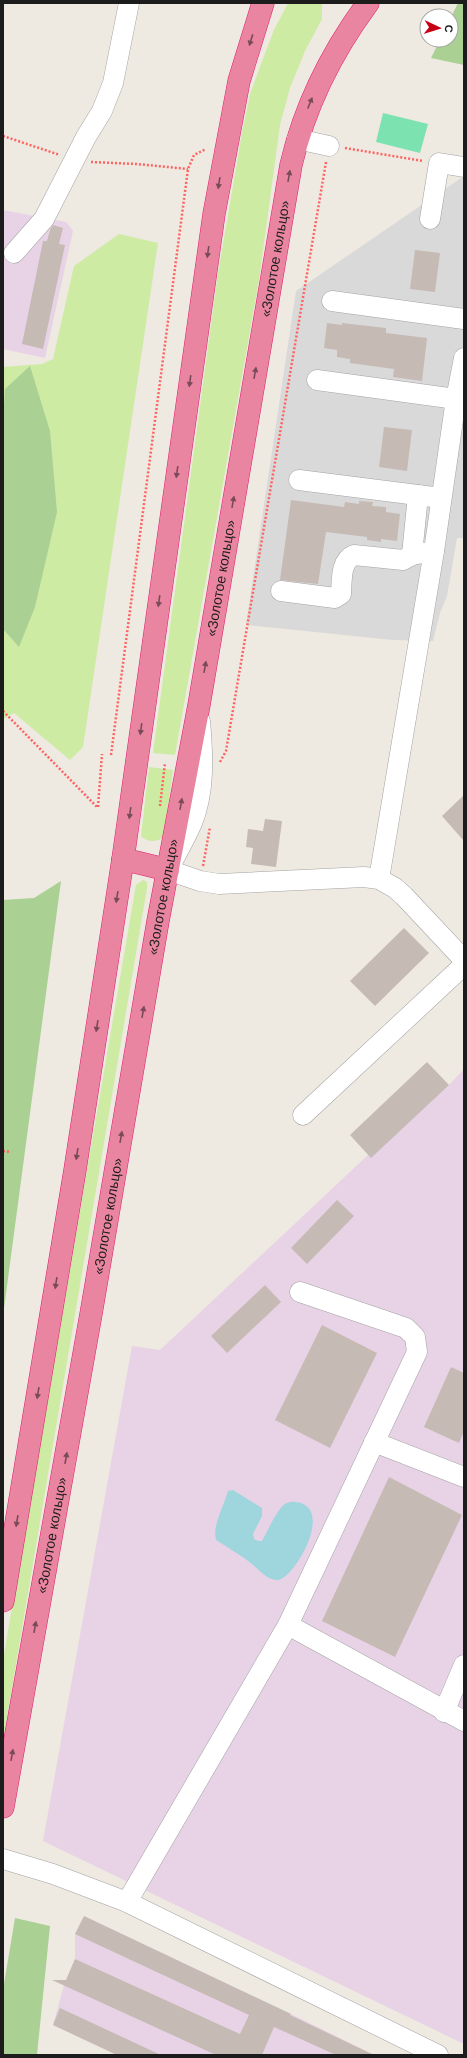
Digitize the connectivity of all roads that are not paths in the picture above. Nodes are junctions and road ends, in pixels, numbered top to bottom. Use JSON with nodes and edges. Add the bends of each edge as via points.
{"nodes":[{"id":1,"x":129,"y":3,"type":"edge"},
{"id":2,"x":263,"y":3,"type":"edge"},
{"id":3,"x":368,"y":3,"type":"edge"},
{"id":4,"x":297,"y":139,"type":"junction"},
{"id":5,"x":329,"y":146,"type":"road end"},
{"id":6,"x":464,"y":167,"type":"edge"},
{"id":7,"x":430,"y":219,"type":"dead end"},
{"id":8,"x":14,"y":253,"type":"dead end"},
{"id":9,"x":332,"y":301,"type":"dead end"},
{"id":10,"x":464,"y":319,"type":"edge"},
{"id":11,"x":464,"y":359,"type":"edge"},
{"id":12,"x":317,"y":380,"type":"dead end"},
{"id":13,"x":456,"y":399,"type":"junction"},
{"id":14,"x":299,"y":480,"type":"dead end"},
{"id":15,"x":418,"y":495,"type":"junction"},
{"id":16,"x":441,"y":498,"type":"junction"},
{"id":17,"x":434,"y":551,"type":"junction"},
{"id":18,"x":412,"y":555,"type":"junction"},
{"id":19,"x":281,"y":591,"type":"dead end"},
{"id":20,"x":123,"y":859,"type":"junction"},
{"id":21,"x":168,"y":870,"type":"junction"},
{"id":22,"x":379,"y":879,"type":"junction"},
{"id":23,"x":464,"y":960,"type":"edge"},
{"id":24,"x":464,"y":965,"type":"edge"},
{"id":25,"x":303,"y":1115,"type":"dead end"},
{"id":26,"x":300,"y":1292,"type":"dead end"},
{"id":27,"x":374,"y":1442,"type":"junction"},
{"id":28,"x":464,"y":1477,"type":"edge"},
{"id":29,"x":3,"y":1601,"type":"edge"},
{"id":30,"x":288,"y":1625,"type":"junction"},
{"id":31,"x":464,"y":1665,"type":"edge"},
{"id":32,"x":444,"y":1712,"type":"junction"},
{"id":33,"x":464,"y":1721,"type":"edge"},
{"id":34,"x":3,"y":1807,"type":"edge"},
{"id":35,"x":3,"y":1859,"type":"edge"},
{"id":36,"x":127,"y":1902,"type":"junction"},
{"id":37,"x":438,"y":2055,"type":"edge"}],
"edges":[{"from":1,"to":8,"type":"street","via":[[113,82],[102,111],[44,219]]},
{"from":2,"to":20,"type":"highway","one_way":true,"via":[[216,151],[214,214]]},
{"from":4,"to":3,"type":"highway","name":"«Золотое кольцо»","one_way":true,"via":[[314,93],[334,53]]},
{"from":4,"to":5,"type":"street"},
{"from":21,"to":4,"type":"highway","name":"«Золотое кольцо»","one_way":true,"via":[[199,705],[289,172]]},
{"from":6,"to":7,"type":"street","via":[[439,163]]},
{"from":9,"to":10,"type":"street"},
{"from":11,"to":13,"type":"street"},
{"from":12,"to":13,"type":"street"},
{"from":13,"to":16,"type":"street"},
{"from":14,"to":15,"type":"street"},
{"from":15,"to":16,"type":"street"},
{"from":15,"to":18,"type":"street"},
{"from":16,"to":17,"type":"street"},
{"from":17,"to":18,"type":"street"},
{"from":17,"to":22,"type":"street"},
{"from":18,"to":19,"type":"street","via":[[403,560],[354,556],[348,558],[341,594],[335,598]]},
{"from":20,"to":21,"type":"highway"},
{"from":20,"to":29,"type":"highway","one_way":true},
{"from":21,"to":22,"type":"street","via":[[200,881],[219,884],[355,877]]},
{"from":34,"to":21,"type":"highway","name":"«Золотое кольцо»","one_way":true,"via":[[92,1314]]},
{"from":22,"to":23,"type":"street","via":[[404,896]]},
{"from":24,"to":25,"type":"street"},
{"from":26,"to":27,"type":"street","via":[[406,1328],[415,1337],[418,1352]]},
{"from":27,"to":28,"type":"street"},
{"from":27,"to":30,"type":"street"},
{"from":30,"to":32,"type":"street"},
{"from":30,"to":36,"type":"street"},
{"from":31,"to":32,"type":"street"},
{"from":32,"to":33,"type":"street"},
{"from":35,"to":36,"type":"street","via":[[53,1874]]},
{"from":36,"to":37,"type":"street"}]}
